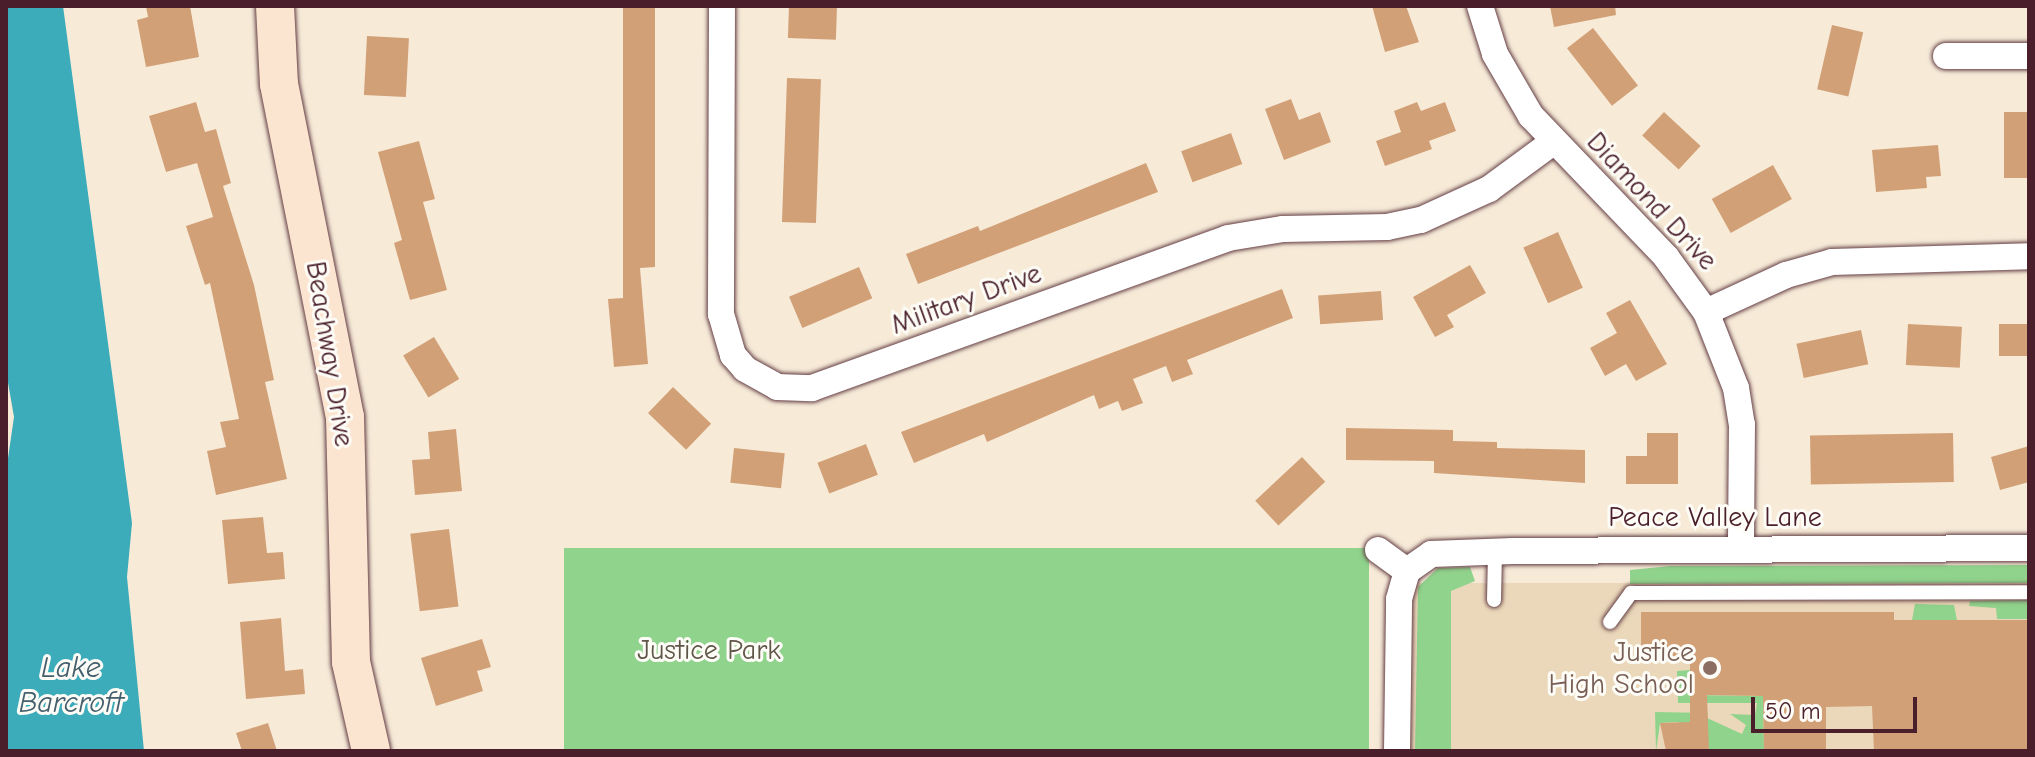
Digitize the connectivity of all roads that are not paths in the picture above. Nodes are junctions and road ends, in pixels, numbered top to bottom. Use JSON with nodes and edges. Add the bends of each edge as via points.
{"nodes":[{"id":1,"x":275,"y":6,"type":"edge"},
{"id":2,"x":722,"y":6,"type":"edge"},
{"id":3,"x":1480,"y":6,"type":"edge"},
{"id":4,"x":1946,"y":56,"type":"dead end"},
{"id":5,"x":2029,"y":56,"type":"edge"},
{"id":6,"x":1553,"y":142,"type":"junction"},
{"id":7,"x":2029,"y":256,"type":"edge"},
{"id":8,"x":1706,"y":312,"type":"junction"},
{"id":9,"x":2029,"y":548,"type":"edge"},
{"id":10,"x":1741,"y":549,"type":"junction"},
{"id":11,"x":1378,"y":550,"type":"dead end"},
{"id":12,"x":1495,"y":551,"type":"junction"},
{"id":13,"x":1407,"y":571,"type":"junction"},
{"id":14,"x":2029,"y":592,"type":"edge"},
{"id":15,"x":1494,"y":600,"type":"dead end"},
{"id":16,"x":1610,"y":622,"type":"dead end"},
{"id":17,"x":371,"y":751,"type":"edge"},
{"id":18,"x":1397,"y":751,"type":"edge"}],
"edges":[{"from":1,"to":17,"type":"street","name":"Beachway Drive","via":[[279,84],[345,417],[351,662]]},
{"from":2,"to":6,"type":"street","name":"Military Drive","via":[[723,332],[745,369],[785,389],[812,388],[1228,238],[1421,220],[1489,189]]},
{"from":3,"to":6,"type":"street","name":"Diamond Drive","via":[[1515,94]]},
{"from":4,"to":5,"type":"street"},
{"from":6,"to":8,"type":"street","name":"Diamond Drive","via":[[1666,257]]},
{"from":7,"to":8,"type":"street","via":[[1832,262],[1786,275]]},
{"from":8,"to":10,"type":"street","name":"Diamond Drive","via":[[1736,388],[1742,424]]},
{"from":9,"to":10,"type":"street","name":"Peace Valley Lane"},
{"from":10,"to":12,"type":"street","name":"Peace Valley Lane"},
{"from":11,"to":13,"type":"street"},
{"from":12,"to":13,"type":"street","name":"Peace Valley Lane","via":[[1431,554]]},
{"from":12,"to":15,"type":"lane"},
{"from":13,"to":18,"type":"street","via":[[1399,599]]},
{"from":14,"to":16,"type":"lane","via":[[1631,593]]}]}
